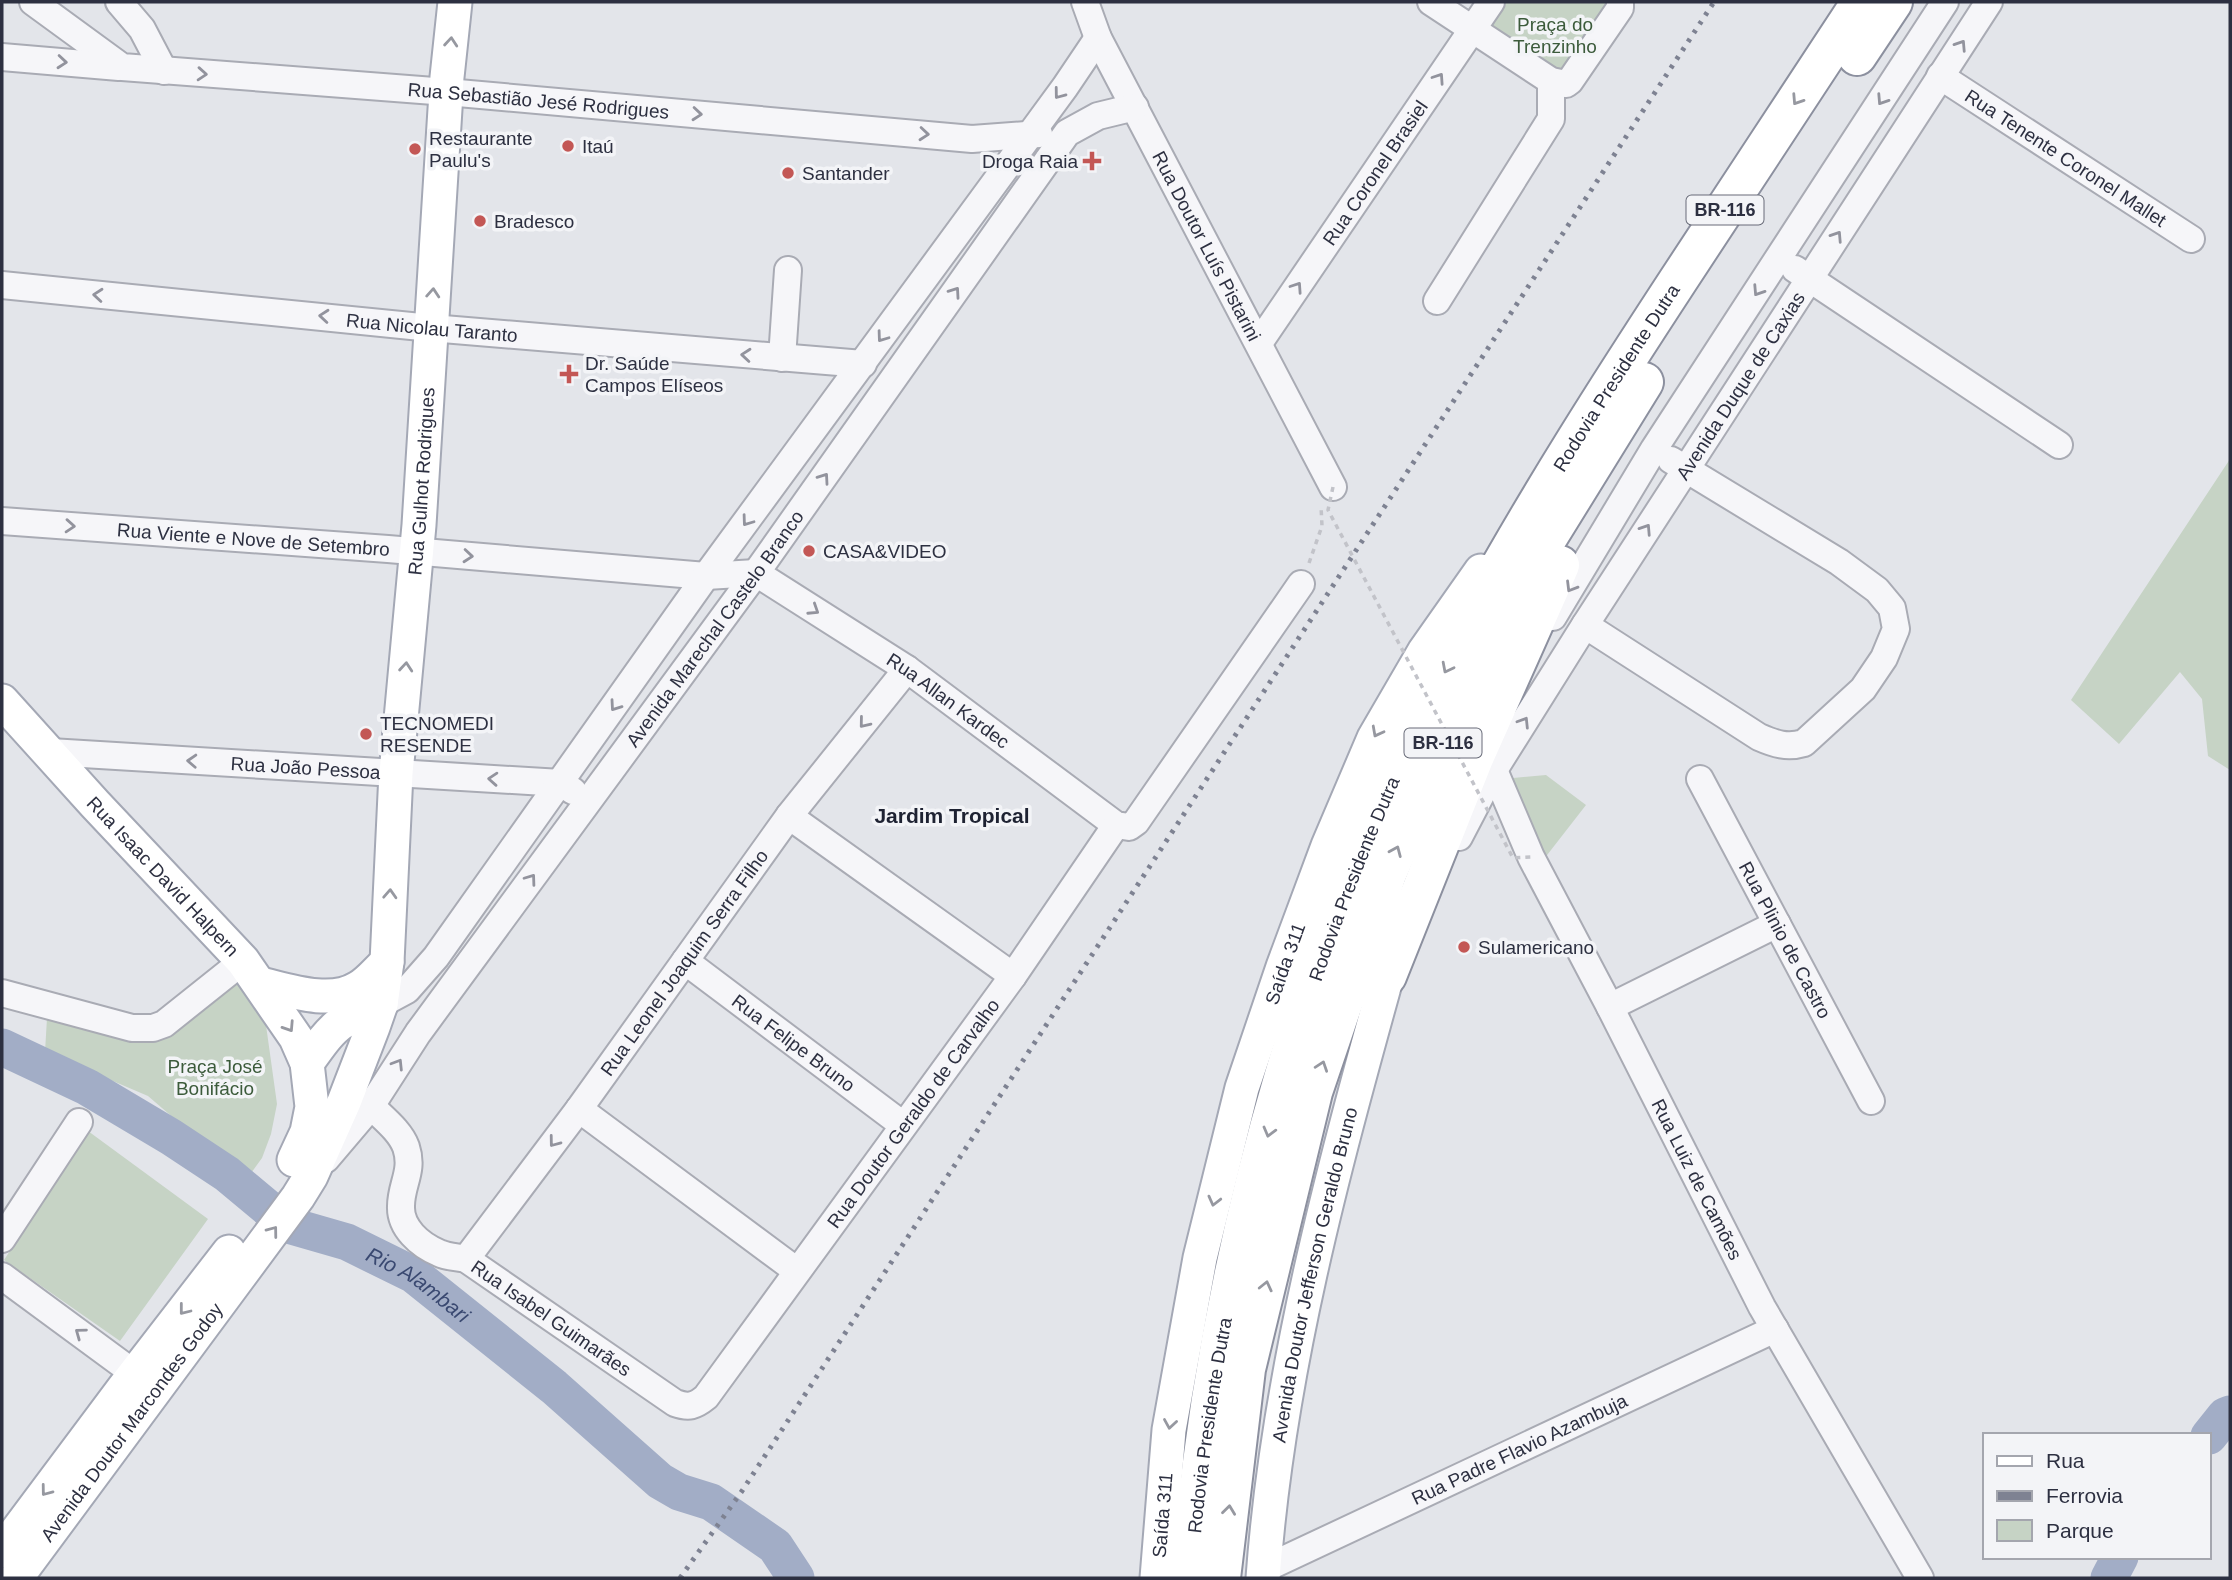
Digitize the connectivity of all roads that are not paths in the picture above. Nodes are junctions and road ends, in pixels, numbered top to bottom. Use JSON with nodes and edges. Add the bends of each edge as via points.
{"nodes":[{"id":1,"x":33,"y":2,"type":"edge"},
{"id":2,"x":119,"y":2,"type":"edge"},
{"id":3,"x":455,"y":2,"type":"edge"},
{"id":4,"x":1085,"y":2,"type":"edge"},
{"id":5,"x":1431,"y":2,"type":"edge"},
{"id":6,"x":1490,"y":2,"type":"edge"},
{"id":7,"x":1620,"y":2,"type":"edge"},
{"id":8,"x":1861,"y":2,"type":"edge"},
{"id":9,"x":1893,"y":2,"type":"edge"},
{"id":10,"x":1945,"y":2,"type":"edge"},
{"id":11,"x":1989,"y":2,"type":"edge"},
{"id":12,"x":1472,"y":30,"type":"junction"},
{"id":13,"x":1098,"y":38,"type":"junction"},
{"id":14,"x":2,"y":57,"type":"edge"},
{"id":15,"x":122,"y":67,"type":"junction"},
{"id":16,"x":164,"y":71,"type":"junction"},
{"id":17,"x":1940,"y":76,"type":"junction"},
{"id":18,"x":1551,"y":81,"type":"junction"},
{"id":19,"x":447,"y":92,"type":"junction"},
{"id":20,"x":1135,"y":107,"type":"junction"},
{"id":21,"x":1067,"y":133,"type":"junction"},
{"id":22,"x":1029,"y":134,"type":"junction"},
{"id":23,"x":2191,"y":239,"type":"dead end"},
{"id":24,"x":1780,"y":257,"type":"junction"},
{"id":25,"x":788,"y":270,"type":"dead end"},
{"id":26,"x":1809,"y":279,"type":"junction"},
{"id":27,"x":2,"y":285,"type":"edge"},
{"id":28,"x":1437,"y":301,"type":"dead end"},
{"id":29,"x":431,"y":328,"type":"junction"},
{"id":30,"x":1259,"y":343,"type":"junction"},
{"id":31,"x":782,"y":358,"type":"junction"},
{"id":32,"x":863,"y":364,"type":"junction"},
{"id":33,"x":1604,"y":419,"type":"junction"},
{"id":34,"x":2059,"y":444,"type":"dead end"},
{"id":35,"x":1654,"y":449,"type":"junction"},
{"id":36,"x":1684,"y":468,"type":"junction"},
{"id":37,"x":1333,"y":487,"type":"road end"},
{"id":38,"x":2,"y":521,"type":"edge"},
{"id":39,"x":416,"y":552,"type":"junction"},
{"id":40,"x":756,"y":573,"type":"junction"},
{"id":41,"x":706,"y":576,"type":"junction"},
{"id":42,"x":1301,"y":584,"type":"road end"},
{"id":43,"x":1585,"y":625,"type":"junction"},
{"id":44,"x":907,"y":669,"type":"junction"},
{"id":45,"x":2,"y":701,"type":"edge"},
{"id":46,"x":50,"y":752,"type":"junction"},
{"id":47,"x":1494,"y":770,"type":"junction"},
{"id":48,"x":396,"y":773,"type":"junction"},
{"id":49,"x":1700,"y":779,"type":"dead end"},
{"id":50,"x":561,"y":783,"type":"junction"},
{"id":51,"x":588,"y":802,"type":"junction"},
{"id":52,"x":789,"y":817,"type":"junction"},
{"id":53,"x":1126,"y":824,"type":"junction"},
{"id":54,"x":1777,"y":924,"type":"junction"},
{"id":55,"x":685,"y":961,"type":"junction"},
{"id":56,"x":387,"y":962,"type":"junction"},
{"id":57,"x":252,"y":972,"type":"junction"},
{"id":58,"x":1013,"y":976,"type":"junction"},
{"id":59,"x":1387,"y":976,"type":"junction"},
{"id":60,"x":2,"y":993,"type":"edge"},
{"id":61,"x":381,"y":1004,"type":"junction"},
{"id":62,"x":1610,"y":1007,"type":"junction"},
{"id":63,"x":307,"y":1063,"type":"junction"},
{"id":64,"x":1871,"y":1101,"type":"dead end"},
{"id":65,"x":371,"y":1106,"type":"junction"},
{"id":66,"x":579,"y":1109,"type":"junction"},
{"id":67,"x":79,"y":1122,"type":"dead end"},
{"id":68,"x":903,"y":1125,"type":"junction"},
{"id":69,"x":297,"y":1185,"type":"junction"},
{"id":70,"x":2,"y":1239,"type":"edge"},
{"id":71,"x":466,"y":1259,"type":"junction"},
{"id":72,"x":237,"y":1261,"type":"junction"},
{"id":73,"x":797,"y":1271,"type":"junction"},
{"id":74,"x":2,"y":1276,"type":"edge"},
{"id":75,"x":1775,"y":1329,"type":"junction"},
{"id":76,"x":135,"y":1374,"type":"junction"},
{"id":77,"x":706,"y":1397,"type":"joint"},
{"id":78,"x":2,"y":1550,"type":"edge"},
{"id":79,"x":1263,"y":1574,"type":"edge"},
{"id":80,"x":16,"y":1578,"type":"edge"},
{"id":81,"x":1157,"y":1578,"type":"edge"},
{"id":82,"x":1191,"y":1578,"type":"edge"},
{"id":83,"x":1221,"y":1578,"type":"edge"},
{"id":84,"x":1920,"y":1578,"type":"edge"}],
"edges":[{"from":1,"to":15,"type":"street"},
{"from":2,"to":16,"type":"street","via":[[142,29]]},
{"from":19,"to":3,"type":"main road","name":"Rua Gulhot Rodrigues","one_way":true},
{"from":4,"to":13,"type":"street","name":"Rua Doutor Luís Pistarini"},
{"from":5,"to":12,"type":"street"},
{"from":6,"to":12,"type":"street","name":"Rua Coronel Brasiel"},
{"from":7,"to":18,"type":"street","via":[[1570,81]]},
{"from":8,"to":33,"type":"highway","name":"Rodovia Presidente Dutra","number":"BR-116","one_way":true},
{"from":9,"to":33,"type":"highway","name":"Rodovia Presidente Dutra","number":"BR-116"},
{"from":10,"to":24,"type":"street","name":"Avenida Duque de Caxias","one_way":true},
{"from":17,"to":11,"type":"street","name":"Avenida Duque de Caxias","one_way":true},
{"from":12,"to":18,"type":"street"},
{"from":30,"to":12,"type":"street","name":"Rua Coronel Brasiel","one_way":true},
{"from":13,"to":20,"type":"street","name":"Rua Doutor Luís Pistarini"},
{"from":13,"to":22,"type":"street","name":"Avenida Marechal Castelo Branco","one_way":true},
{"from":14,"to":15,"type":"street","name":"Rua Sebastião Jesé Rodrigues","one_way":true},
{"from":15,"to":16,"type":"street","name":"Rua Sebastião Jesé Rodrigues"},
{"from":16,"to":19,"type":"street","name":"Rua Sebastião Jesé Rodrigues","one_way":true},
{"from":17,"to":23,"type":"street","name":"Rua Tenente Coronel Mallet"},
{"from":26,"to":17,"type":"street","name":"Avenida Duque de Caxias","one_way":true},
{"from":18,"to":28,"type":"street","via":[[1550,119]]},
{"from":19,"to":22,"type":"street","name":"Rua Sebastião Jesé Rodrigues","one_way":true,"via":[[972,139]]},
{"from":29,"to":19,"type":"main road","name":"Rua Gulhot Rodrigues","one_way":true},
{"from":20,"to":21,"type":"street","name":"Avenida Marechal Castelo Branco","via":[[1098,116]]},
{"from":20,"to":30,"type":"street","name":"Rua Doutor Luís Pistarini"},
{"from":21,"to":22,"type":"street","name":"Rua Sebastião Jesé Rodrigues"},
{"from":40,"to":21,"type":"street","name":"Avenida Marechal Castelo Branco","one_way":true},
{"from":22,"to":32,"type":"street","name":"Avenida Marechal Castelo Branco","one_way":true},
{"from":24,"to":26,"type":"street"},
{"from":24,"to":35,"type":"street","name":"Avenida Duque de Caxias","one_way":true},
{"from":25,"to":31,"type":"street"},
{"from":26,"to":34,"type":"street"},
{"from":26,"to":36,"type":"street","name":"Avenida Duque de Caxias"},
{"from":29,"to":27,"type":"street","name":"Rua Nicolau Taranto","one_way":true},
{"from":31,"to":29,"type":"street","name":"Rua Nicolau Taranto","one_way":true},
{"from":29,"to":39,"type":"main road","name":"Rua Gulhot Rodrigues"},
{"from":30,"to":37,"type":"street","name":"Rua Doutor Luís Pistarini"},
{"from":31,"to":32,"type":"street","name":"Rua Nicolau Taranto"},
{"from":32,"to":41,"type":"street","name":"Avenida Marechal Castelo Branco","one_way":true},
{"from":33,"to":59,"type":"highway","via":[[1585,511],[1474,758]]},
{"from":33,"to":81,"type":"main road","name":"Saída 311","one_way":true,"via":[[1424,652],[1374,738],[1328,846],[1242,1088],[1200,1258],[1169,1430]]},
{"from":33,"to":82,"type":"highway","name":"Rodovia Presidente Dutra","number":"BR-116","one_way":true,"via":[[1495,577],[1441,680],[1360,855],[1319,965],[1252,1195],[1226,1310],[1198,1486]]},
{"from":83,"to":33,"type":"highway","name":"Rodovia Presidente Dutra","number":"BR-116","one_way":true,"via":[[1246,1370],[1313,1092],[1387,874],[1461,701]]},
{"from":35,"to":36,"type":"street"},
{"from":35,"to":47,"type":"street","name":"Avenida Duque de Caxias","one_way":true,"via":[[1516,687],[1496,739]]},
{"from":43,"to":36,"type":"street","name":"Avenida Duque de Caxias","one_way":true},
{"from":36,"to":43,"type":"street","via":[[1877,590],[1892,608],[1896,629],[1884,658],[1863,689],[1804,743],[1779,745],[1759,737]]},
{"from":38,"to":39,"type":"street","name":"Rua Viente e Nove de Setembro","one_way":true},
{"from":39,"to":41,"type":"street","name":"Rua Viente e Nove de Setembro","one_way":true},
{"from":48,"to":39,"type":"main road","name":"Rua Gulhot Rodrigues","one_way":true},
{"from":40,"to":41,"type":"street","name":"Rua Viente e Nove de Setembro"},
{"from":40,"to":44,"type":"street","name":"Rua Allan Kardec","one_way":true},
{"from":40,"to":51,"type":"street","name":"Avenida Marechal Castelo Branco"},
{"from":41,"to":50,"type":"street","name":"Avenida Marechal Castelo Branco","one_way":true},
{"from":42,"to":53,"type":"street","name":"Rua Doutor Geraldo de Carvalho"},
{"from":47,"to":43,"type":"street","name":"Avenida Duque de Caxias","one_way":true},
{"from":44,"to":52,"type":"street","name":"Rua Leonel Joaquim Serra Filho","one_way":true},
{"from":44,"to":53,"type":"street","name":"Rua Allan Kardec"},
{"from":45,"to":46,"type":"main road","name":"Rua Isaac David Halpern"},
{"from":48,"to":46,"type":"street","name":"Rua João Pessoa","one_way":true},
{"from":46,"to":57,"type":"main road","name":"Rua Isaac David Halpern"},
{"from":47,"to":59,"type":"street","name":"Avenida Duque de Caxias"},
{"from":47,"to":62,"type":"street","name":"Rua Luiz de Camões","via":[[1531,857]]},
{"from":50,"to":48,"type":"street","name":"Rua João Pessoa","one_way":true},
{"from":56,"to":48,"type":"main road","name":"Rua Gulhot Rodrigues","one_way":true},
{"from":49,"to":54,"type":"street","name":"Rua Plinio de Castro"},
{"from":50,"to":51,"type":"street"},
{"from":50,"to":61,"type":"street","name":"Avenida Marechal Castelo Branco","via":[[425,971],[407,990]]},
{"from":65,"to":51,"type":"street","name":"Avenida Marechal Castelo Branco","one_way":true,"via":[[418,1033]]},
{"from":52,"to":55,"type":"street","name":"Rua Leonel Joaquim Serra Filho"},
{"from":52,"to":58,"type":"street"},
{"from":53,"to":58,"type":"street","name":"Rua Doutor Geraldo de Carvalho"},
{"from":54,"to":62,"type":"street"},
{"from":54,"to":64,"type":"street","name":"Rua Plinio de Castro"},
{"from":55,"to":66,"type":"street","name":"Rua Leonel Joaquim Serra Filho"},
{"from":55,"to":68,"type":"street","name":"Rua Felipe Bruno"},
{"from":56,"to":57,"type":"main road","via":[[359,988],[343,994],[300,993]]},
{"from":56,"to":61,"type":"main road","name":"Rua Gulhot Rodrigues"},
{"from":57,"to":60,"type":"street","via":[[153,1028],[132,1028]]},
{"from":57,"to":63,"type":"main road","name":"Rua Isaac David Halpern","one_way":true,"via":[[296,1038]]},
{"from":58,"to":68,"type":"street","name":"Rua Doutor Geraldo de Carvalho"},
{"from":59,"to":79,"type":"main road","name":"Avenida Doutor Jefferson Geraldo Bruno","via":[[1309,1272],[1284,1402]]},
{"from":61,"to":63,"type":"main road","via":[[331,1029]]},
{"from":61,"to":69,"type":"main road","name":"Rua Gulhot Rodrigues","via":[[344,1102]]},
{"from":62,"to":75,"type":"street","name":"Rua Luiz de Camões"},
{"from":63,"to":69,"type":"main road","name":"Avenida Marechal Castelo Branco","via":[[311,1121],[300,1151]]},
{"from":65,"to":69,"type":"street","name":"Avenida Marechal Castelo Branco"},
{"from":65,"to":71,"type":"street","name":"Rua Isabel Guimarães","via":[[399,1134],[406,1149],[410,1170],[400,1205],[403,1223],[439,1254]]},
{"from":66,"to":71,"type":"street","name":"Rua Leonel Joaquim Serra Filho","one_way":true},
{"from":66,"to":73,"type":"street"},
{"from":67,"to":70,"type":"street"},
{"from":68,"to":73,"type":"street","name":"Rua Doutor Geraldo de Carvalho"},
{"from":69,"to":72,"type":"main road","name":"Avenida Marechal Castelo Branco"},
{"from":71,"to":77,"type":"street","name":"Rua Isabel Guimarães","via":[[675,1403],[686,1407]]},
{"from":72,"to":76,"type":"main road","name":"Avenida Doutor Marcondes Godoy","one_way":true},
{"from":72,"to":80,"type":"main road","name":"Avenida Doutor Marcondes Godoy"},
{"from":73,"to":77,"type":"street","name":"Rua Doutor Geraldo de Carvalho"},
{"from":76,"to":74,"type":"street","one_way":true},
{"from":75,"to":79,"type":"street","name":"Rua Padre Flavio Azambuja"},
{"from":75,"to":84,"type":"street","name":"Rua Luiz de Camões"},
{"from":76,"to":78,"type":"main road","name":"Avenida Doutor Marcondes Godoy","one_way":true}]}
